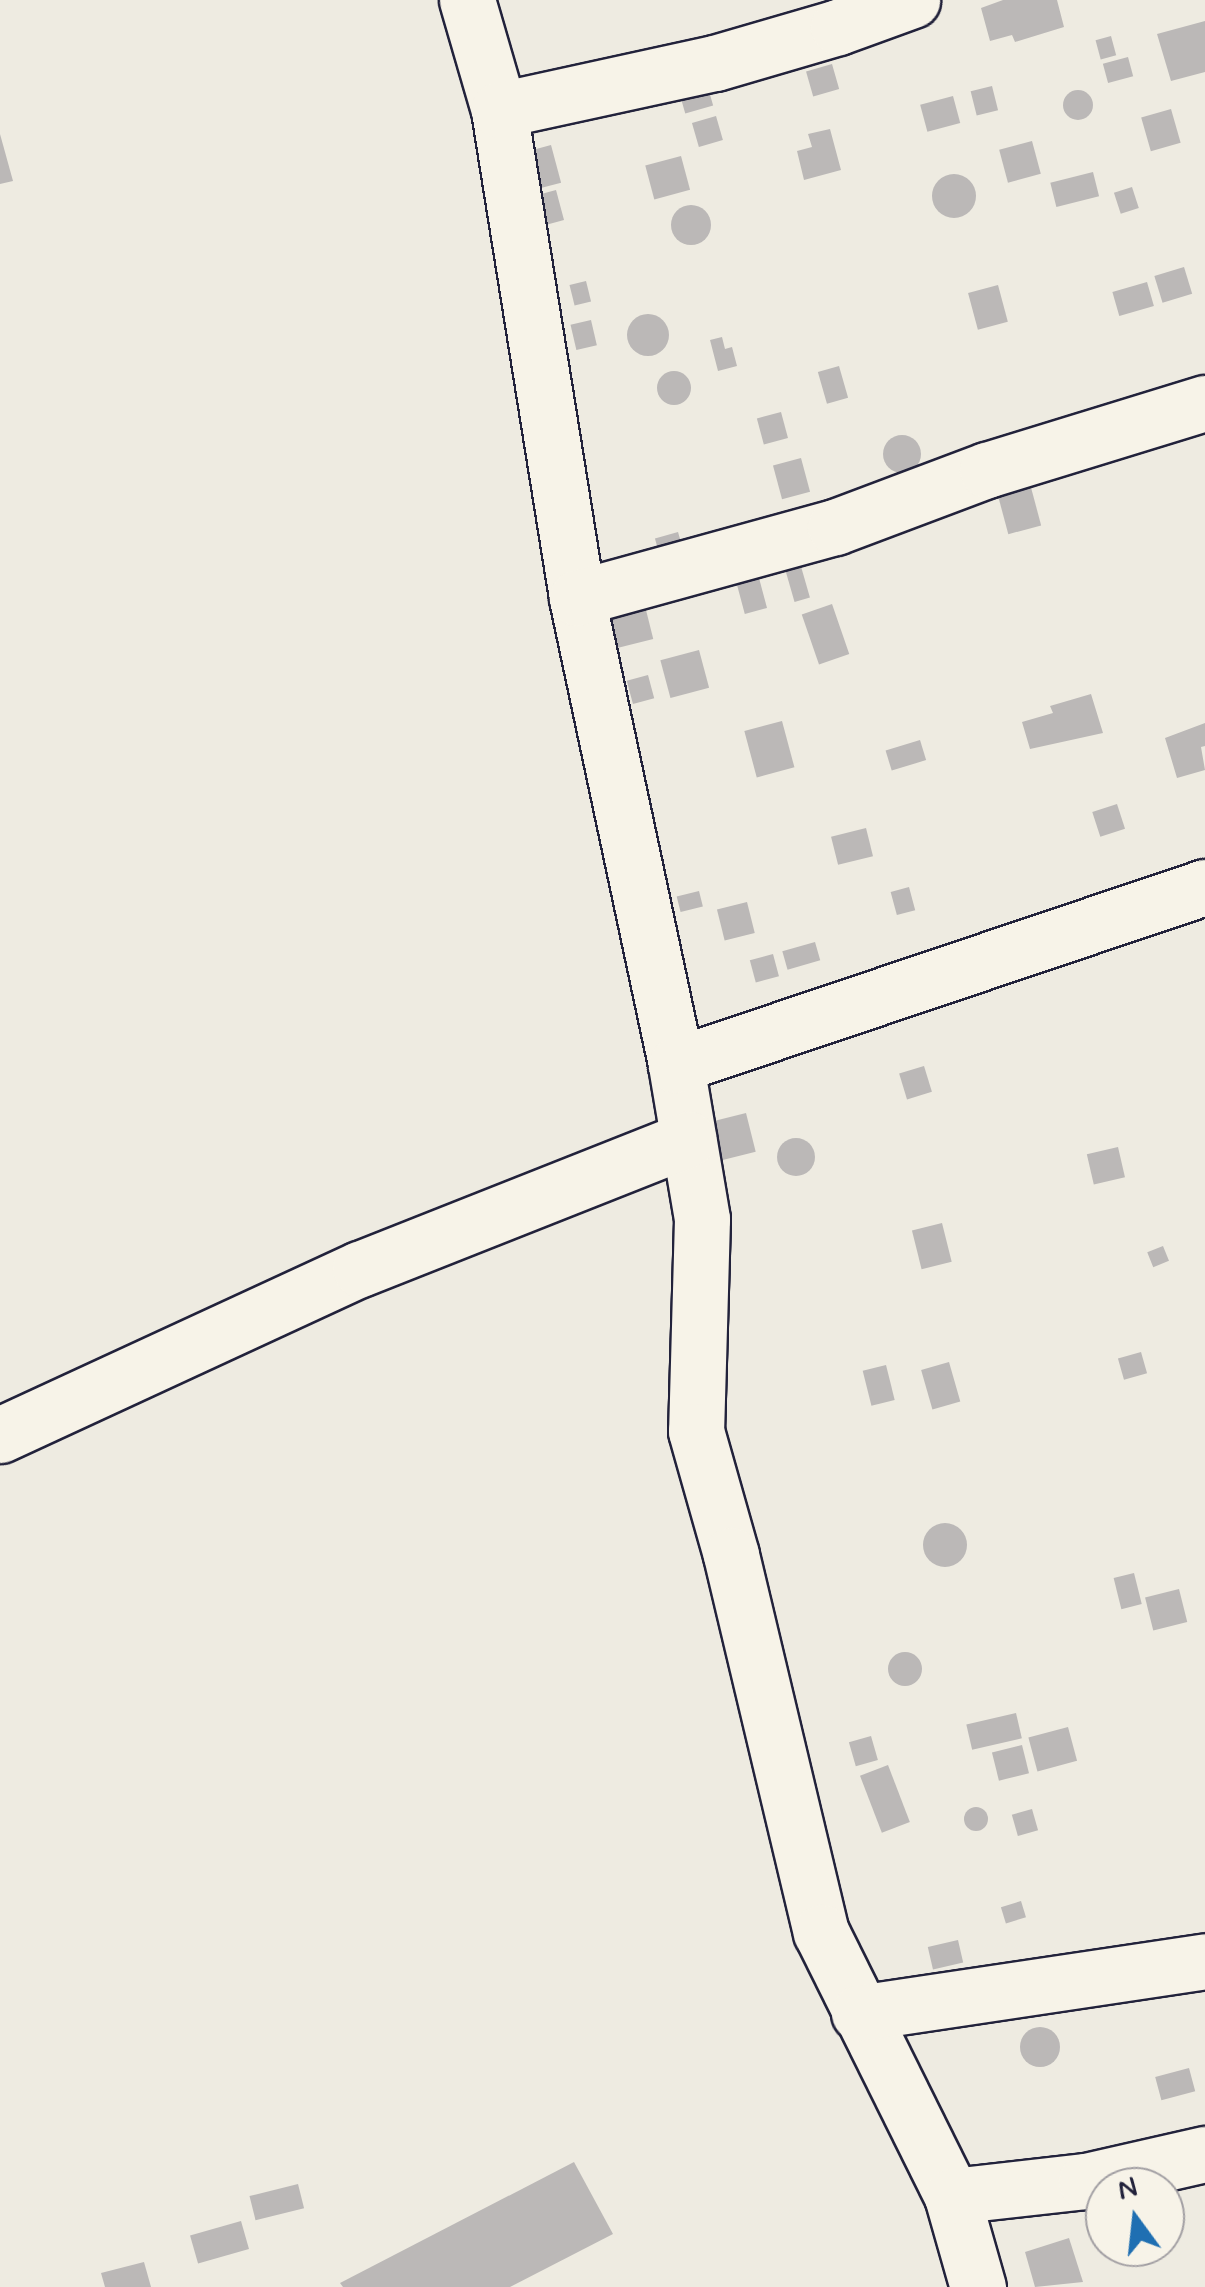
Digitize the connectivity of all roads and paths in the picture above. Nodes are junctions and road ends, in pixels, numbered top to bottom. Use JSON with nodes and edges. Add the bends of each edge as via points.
{"nodes":[{"id":1,"x":467,"y":0,"type":"edge"},
{"id":2,"x":912,"y":0,"type":"edge"},
{"id":3,"x":499,"y":110,"type":"junction"},
{"id":4,"x":1205,"y":403,"type":"edge"},
{"id":5,"x":577,"y":598,"type":"junction"},
{"id":6,"x":1205,"y":887,"type":"edge"},
{"id":7,"x":676,"y":1065,"type":"junction"},
{"id":8,"x":688,"y":1139,"type":"junction"},
{"id":9,"x":0,"y":1435,"type":"edge"},
{"id":10,"x":1205,"y":1961,"type":"edge"},
{"id":11,"x":859,"y":2013,"type":"junction"},
{"id":12,"x":1205,"y":2154,"type":"edge"},
{"id":13,"x":952,"y":2196,"type":"junction"},
{"id":14,"x":978,"y":2287,"type":"edge"}],
"edges":[{"from":1,"to":3,"type":"street"},
{"from":2,"to":3,"type":"street","via":[[714,63]]},
{"from":3,"to":5,"type":"street"},
{"from":4,"to":5,"type":"street","via":[[986,470],[836,527]]},
{"from":5,"to":7,"type":"street"},
{"from":6,"to":7,"type":"street"},
{"from":7,"to":8,"type":"street"},
{"from":8,"to":9,"type":"street","via":[[360,1269]]},
{"from":8,"to":11,"type":"street","via":[[702,1219],[696,1431],[821,1932]]},
{"from":10,"to":11,"type":"street"},
{"from":11,"to":13,"type":"street"},
{"from":12,"to":13,"type":"street","via":[[1086,2181]]},
{"from":13,"to":14,"type":"street"}]}
